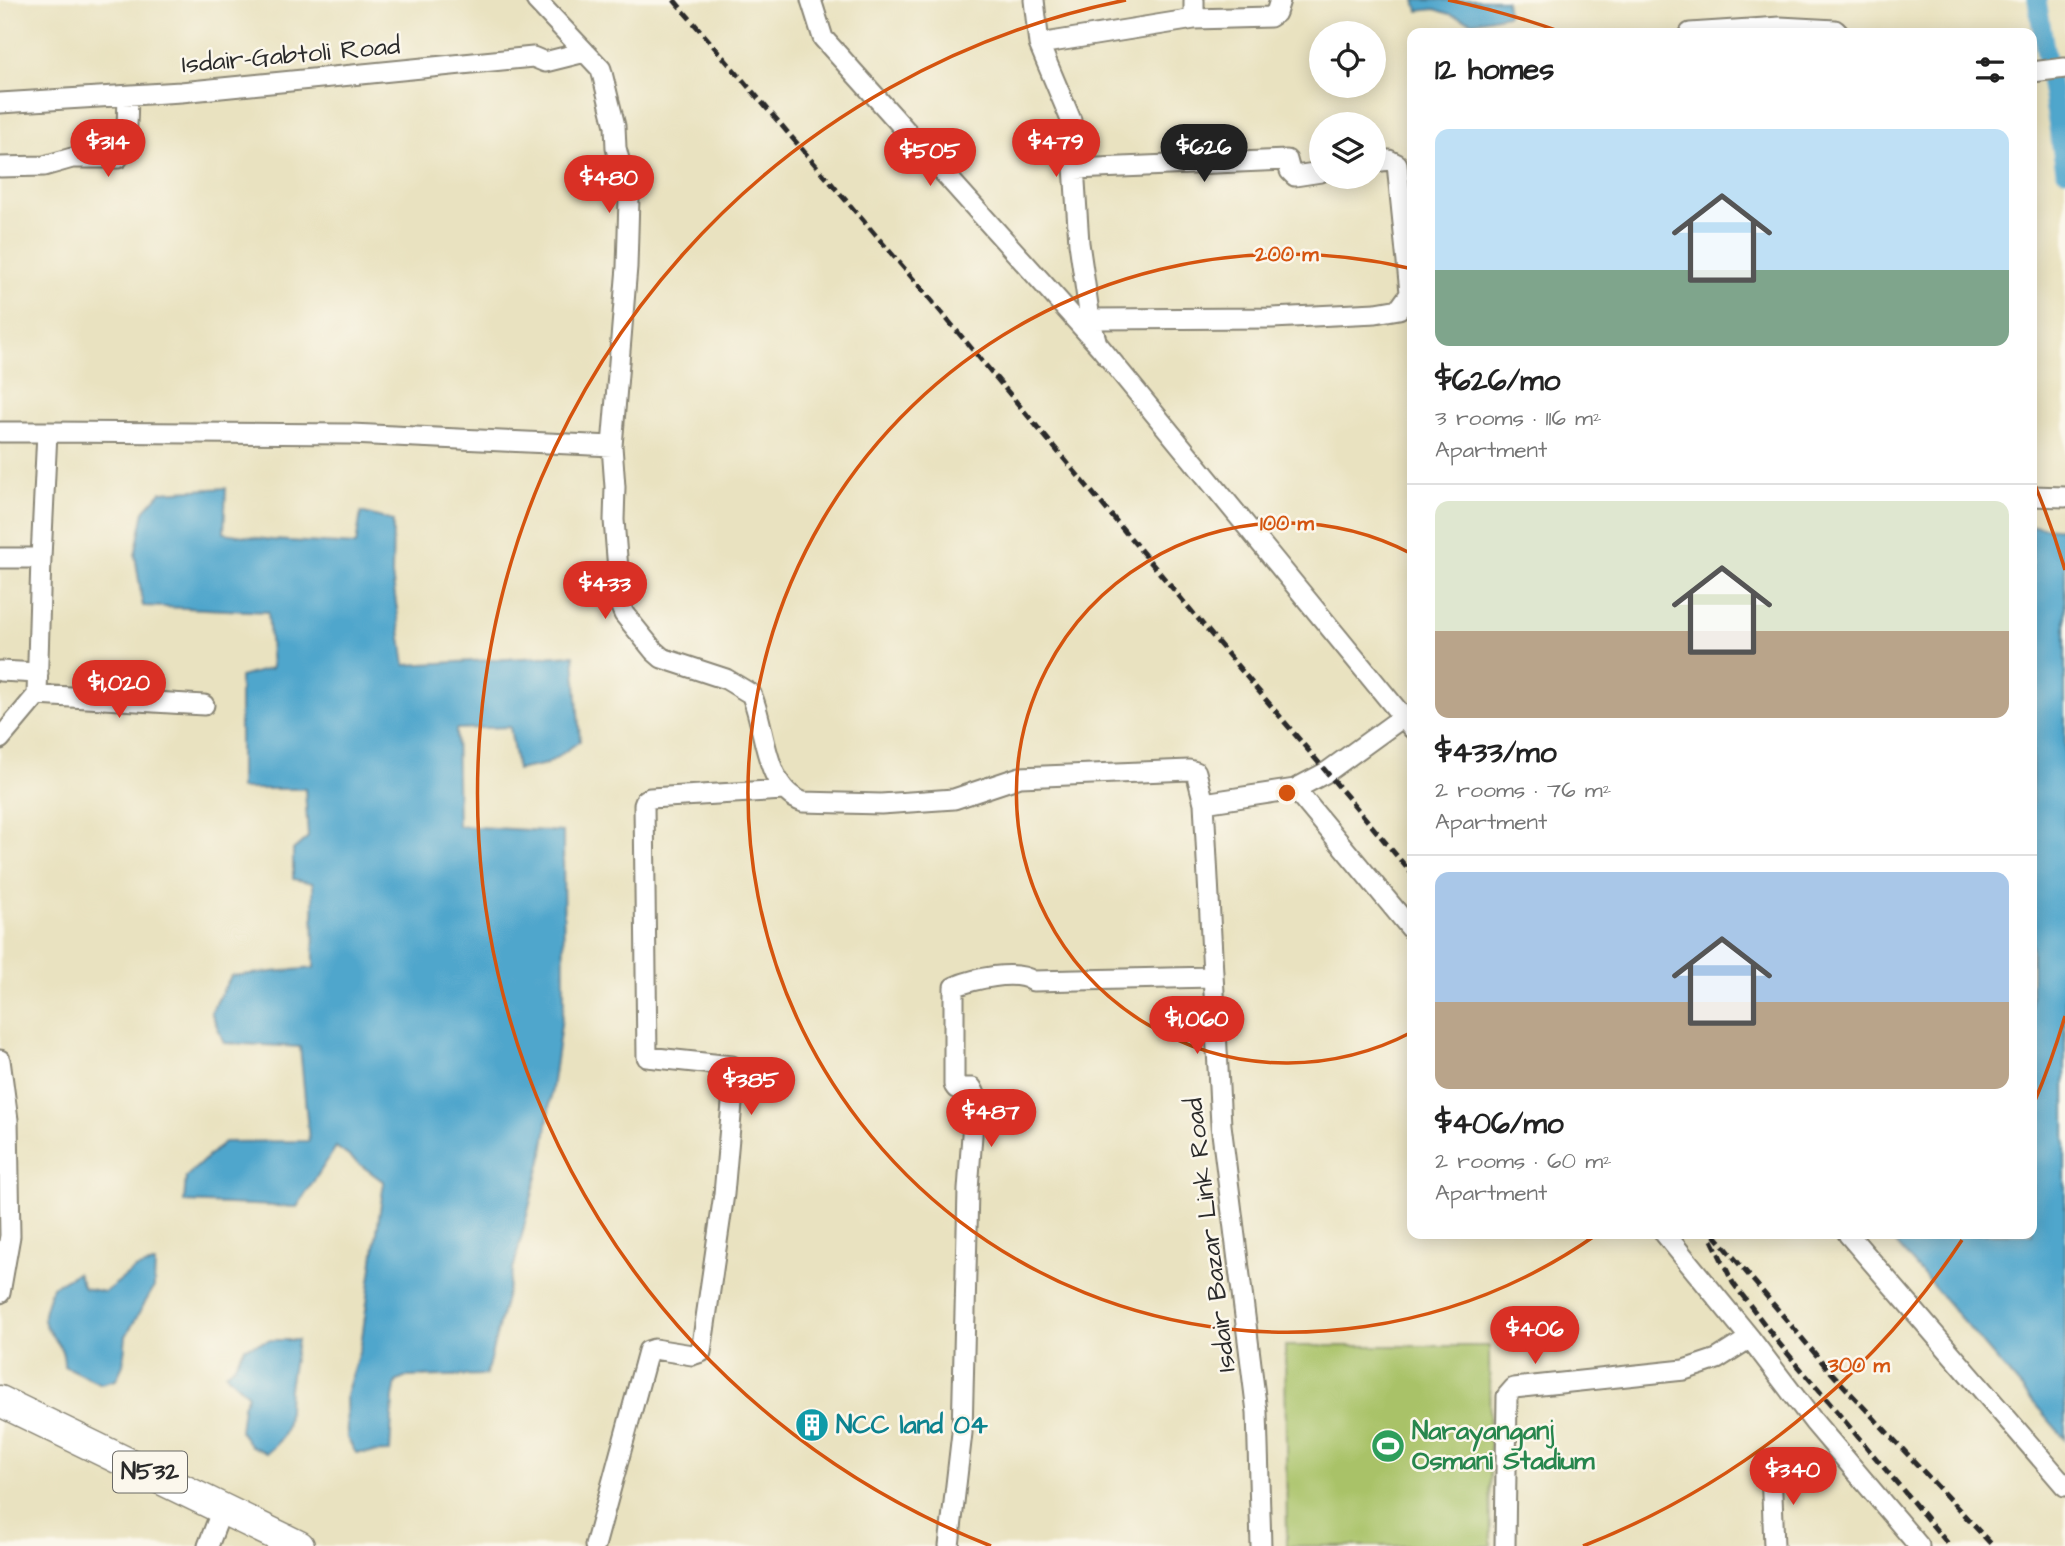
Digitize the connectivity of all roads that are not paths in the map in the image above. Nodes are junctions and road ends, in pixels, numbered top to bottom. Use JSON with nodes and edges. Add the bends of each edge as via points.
{"nodes":[{"id":1,"x":536,"y":0,"type":"edge"},
{"id":2,"x":811,"y":0,"type":"edge"},
{"id":3,"x":1034,"y":0,"type":"edge"},
{"id":4,"x":1280,"y":0,"type":"edge"},
{"id":5,"x":1194,"y":10,"type":"edge"},
{"id":6,"x":1765,"y":28,"type":"edge"},
{"id":7,"x":1798,"y":28,"type":"edge"},
{"id":8,"x":1040,"y":44,"type":"junction"},
{"id":9,"x":585,"y":52,"type":"junction"},
{"id":10,"x":2065,"y":68,"type":"edge"},
{"id":11,"x":2037,"y":71,"type":"edge"},
{"id":12,"x":128,"y":96,"type":"junction"},
{"id":13,"x":0,"y":103,"type":"edge"},
{"id":14,"x":1386,"y":160,"type":"edge"},
{"id":15,"x":0,"y":167,"type":"edge"},
{"id":16,"x":1075,"y":169,"type":"junction"},
{"id":17,"x":1309,"y":174,"type":"edge"},
{"id":18,"x":1407,"y":255,"type":"edge"},
{"id":19,"x":1407,"y":297,"type":"edge"},
{"id":20,"x":1090,"y":319,"type":"junction"},
{"id":21,"x":1100,"y":347,"type":"junction"},
{"id":22,"x":0,"y":432,"type":"edge"},
{"id":23,"x":47,"y":432,"type":"junction"},
{"id":24,"x":612,"y":446,"type":"junction"},
{"id":25,"x":2037,"y":496,"type":"edge"},
{"id":26,"x":2065,"y":496,"type":"edge"},
{"id":27,"x":0,"y":558,"type":"edge"},
{"id":28,"x":41,"y":558,"type":"junction"},
{"id":29,"x":0,"y":671,"type":"edge"},
{"id":30,"x":38,"y":673,"type":"junction"},
{"id":31,"x":37,"y":695,"type":"junction"},
{"id":32,"x":204,"y":705,"type":"dead end"},
{"id":33,"x":1407,"y":722,"type":"edge"},
{"id":34,"x":1407,"y":724,"type":"edge"},
{"id":35,"x":0,"y":740,"type":"edge"},
{"id":36,"x":1295,"y":789,"type":"junction"},
{"id":37,"x":784,"y":790,"type":"junction"},
{"id":38,"x":1204,"y":803,"type":"junction"},
{"id":39,"x":1407,"y":924,"type":"edge"},
{"id":40,"x":1213,"y":977,"type":"junction"},
{"id":41,"x":0,"y":1060,"type":"edge"},
{"id":42,"x":1669,"y":1239,"type":"edge"},
{"id":43,"x":1853,"y":1239,"type":"edge"},
{"id":44,"x":0,"y":1293,"type":"edge"},
{"id":45,"x":1750,"y":1338,"type":"junction"},
{"id":46,"x":0,"y":1401,"type":"edge"},
{"id":47,"x":1771,"y":1469,"type":"dead end"},
{"id":48,"x":2065,"y":1486,"type":"edge"},
{"id":49,"x":223,"y":1507,"type":"junction"},
{"id":50,"x":208,"y":1546,"type":"edge"},
{"id":51,"x":299,"y":1546,"type":"edge"},
{"id":52,"x":595,"y":1546,"type":"edge"},
{"id":53,"x":949,"y":1546,"type":"edge"},
{"id":54,"x":1261,"y":1546,"type":"edge"},
{"id":55,"x":1505,"y":1546,"type":"edge"},
{"id":56,"x":1774,"y":1546,"type":"edge"},
{"id":57,"x":1919,"y":1546,"type":"edge"}],
"edges":[{"from":1,"to":9,"type":"street"},
{"from":2,"to":21,"type":"street","via":[[824,38]]},
{"from":3,"to":8,"type":"street"},
{"from":4,"to":5,"type":"street","via":[[1276,13],[1269,17]]},
{"from":5,"to":8,"type":"street"},
{"from":6,"to":7,"type":"street"},
{"from":8,"to":16,"type":"street","via":[[1071,120]]},
{"from":9,"to":12,"type":"street","name":"Isdair-Gabtoli Road","via":[[545,62],[533,57]]},
{"from":9,"to":24,"type":"street","via":[[601,69],[629,198]]},
{"from":10,"to":11,"type":"street"},
{"from":12,"to":13,"type":"street","name":"Isdair-Gabtoli Road"},
{"from":12,"to":15,"type":"street","via":[[118,158]]},
{"from":14,"to":18,"type":"street","via":[[1397,164]]},
{"from":16,"to":17,"type":"street","via":[[1287,160],[1295,176]]},
{"from":16,"to":20,"type":"street"},
{"from":19,"to":20,"type":"street","via":[[1399,309],[1376,313]]},
{"from":20,"to":21,"type":"street"},
{"from":21,"to":33,"type":"street"},
{"from":22,"to":23,"type":"street"},
{"from":23,"to":24,"type":"street","via":[[351,434]]},
{"from":23,"to":28,"type":"street"},
{"from":24,"to":37,"type":"street","via":[[624,614],[662,658],[726,679],[751,694],[765,748]]},
{"from":25,"to":26,"type":"street"},
{"from":27,"to":28,"type":"street"},
{"from":28,"to":30,"type":"street"},
{"from":29,"to":30,"type":"street"},
{"from":30,"to":31,"type":"street"},
{"from":31,"to":32,"type":"street"},
{"from":31,"to":35,"type":"street"},
{"from":34,"to":36,"type":"street"},
{"from":36,"to":38,"type":"street"},
{"from":36,"to":39,"type":"street"},
{"from":37,"to":38,"type":"street","name":"Isdair Bazar Link Road","via":[[803,802],[881,804],[961,797],[1020,777],[1189,770],[1196,772]]},
{"from":37,"to":52,"type":"street","via":[[650,797],[644,805],[647,1057],[732,1066],[735,1070],[724,1194],[701,1352],[648,1351]]},
{"from":38,"to":40,"type":"street","name":"Isdair Bazar Link Road"},
{"from":40,"to":53,"type":"street","via":[[1033,981],[1026,976],[1002,976],[952,990],[954,1085],[971,1088],[975,1094],[962,1433]]},
{"from":40,"to":54,"type":"street","name":"Isdair Bazar Link Road","via":[[1221,1125],[1257,1412]]},
{"from":41,"to":44,"type":"street","via":[[8,1120],[9,1236]]},
{"from":42,"to":45,"type":"street"},
{"from":43,"to":48,"type":"street"},
{"from":45,"to":55,"type":"street","via":[[1717,1359],[1684,1370],[1510,1391]]},
{"from":45,"to":57,"type":"street"},
{"from":46,"to":49,"type":"highway","number":"N532"},
{"from":47,"to":56,"type":"street"},
{"from":49,"to":50,"type":"street"},
{"from":49,"to":51,"type":"highway","number":"N532"}]}
